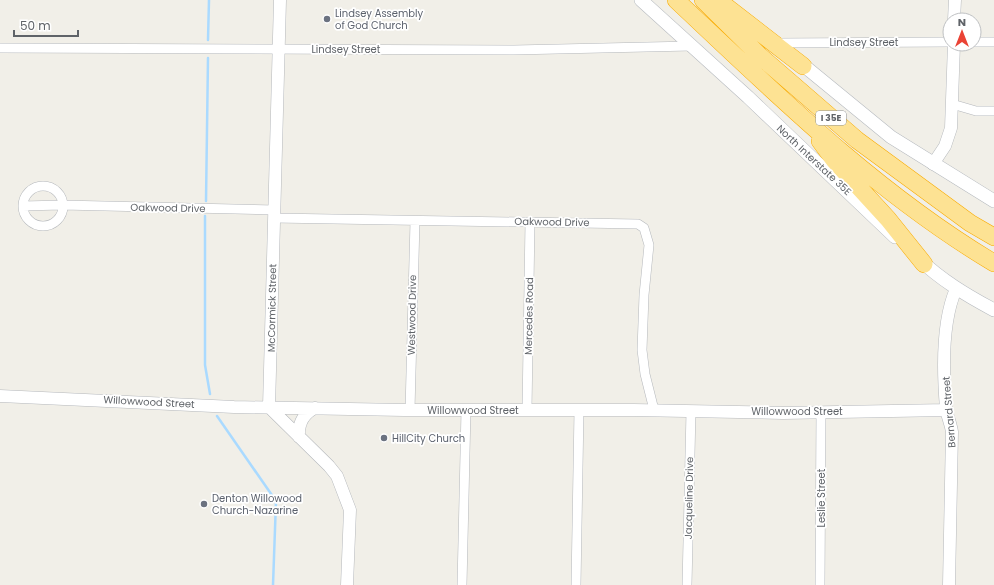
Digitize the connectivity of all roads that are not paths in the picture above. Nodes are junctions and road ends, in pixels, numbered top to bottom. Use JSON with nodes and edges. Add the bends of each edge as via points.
{"nodes":[{"id":1,"x":280,"y":0,"type":"edge"},
{"id":2,"x":641,"y":0,"type":"edge"},
{"id":3,"x":676,"y":0,"type":"edge"},
{"id":4,"x":702,"y":0,"type":"edge"},
{"id":5,"x":717,"y":0,"type":"edge"},
{"id":6,"x":730,"y":0,"type":"edge"},
{"id":7,"x":955,"y":0,"type":"edge"},
{"id":8,"x":954,"y":12,"type":"edge"},
{"id":9,"x":942,"y":42,"type":"edge"},
{"id":10,"x":982,"y":42,"type":"edge"},
{"id":11,"x":994,"y":42,"type":"edge"},
{"id":12,"x":778,"y":43,"type":"junction"},
{"id":13,"x":691,"y":46,"type":"junction"},
{"id":14,"x":0,"y":48,"type":"edge"},
{"id":15,"x":279,"y":49,"type":"junction"},
{"id":16,"x":954,"y":52,"type":"edge"},
{"id":17,"x":803,"y":66,"type":"junction"},
{"id":18,"x":952,"y":104,"type":"junction"},
{"id":19,"x":994,"y":111,"type":"edge"},
{"id":20,"x":807,"y":122,"type":"junction"},
{"id":21,"x":933,"y":164,"type":"junction"},
{"id":22,"x":994,"y":201,"type":"edge"},
{"id":23,"x":62,"y":205,"type":"junction"},
{"id":24,"x":23,"y":206,"type":"junction"},
{"id":25,"x":274,"y":214,"type":"junction"},
{"id":26,"x":415,"y":221,"type":"junction"},
{"id":27,"x":530,"y":222,"type":"junction"},
{"id":28,"x":994,"y":237,"type":"edge"},
{"id":29,"x":994,"y":263,"type":"edge"},
{"id":30,"x":924,"y":264,"type":"junction"},
{"id":31,"x":956,"y":289,"type":"junction"},
{"id":32,"x":994,"y":310,"type":"edge"},
{"id":33,"x":0,"y":396,"type":"edge"},
{"id":34,"x":269,"y":407,"type":"junction"},
{"id":35,"x":315,"y":408,"type":"junction"},
{"id":36,"x":410,"y":410,"type":"junction"},
{"id":37,"x":466,"y":410,"type":"junction"},
{"id":38,"x":527,"y":410,"type":"junction"},
{"id":39,"x":579,"y":410,"type":"junction"},
{"id":40,"x":654,"y":410,"type":"junction"},
{"id":41,"x":946,"y":410,"type":"junction"},
{"id":42,"x":691,"y":411,"type":"junction"},
{"id":43,"x":821,"y":411,"type":"junction"},
{"id":44,"x":300,"y":437,"type":"junction"},
{"id":45,"x":346,"y":585,"type":"edge"},
{"id":46,"x":462,"y":585,"type":"edge"},
{"id":47,"x":576,"y":585,"type":"edge"},
{"id":48,"x":687,"y":585,"type":"edge"},
{"id":49,"x":820,"y":585,"type":"edge"},
{"id":50,"x":949,"y":585,"type":"edge"}],
"edges":[{"from":1,"to":15,"type":"street","name":"McCormick Street"},
{"from":2,"to":13,"type":"main road","name":"North Interstate 35E"},
{"from":3,"to":20,"type":"highway","number":"I 35E"},
{"from":4,"to":28,"type":"highway","number":"I 35E","via":[[766,61],[857,140],[970,223]]},
{"from":5,"to":17,"type":"highway"},
{"from":6,"to":12,"type":"main road"},
{"from":7,"to":8,"type":"street"},
{"from":9,"to":12,"type":"street","name":"Lindsey Street"},
{"from":10,"to":11,"type":"street"},
{"from":12,"to":17,"type":"main road"},
{"from":13,"to":15,"type":"street","name":"Lindsey Street","via":[[514,50]]},
{"from":13,"to":30,"type":"main road","name":"North Interstate 35E"},
{"from":14,"to":15,"type":"street","name":"Lindsey Street"},
{"from":15,"to":25,"type":"street","name":"McCormick Street"},
{"from":16,"to":18,"type":"street"},
{"from":17,"to":21,"type":"main road","via":[[891,137]]},
{"from":18,"to":19,"type":"street","via":[[976,111]]},
{"from":18,"to":21,"type":"street","via":[[948,140]]},
{"from":20,"to":29,"type":"highway","number":"I 35E","via":[[902,200],[958,241]]},
{"from":20,"to":30,"type":"highway","via":[[834,160],[888,219]]},
{"from":21,"to":22,"type":"main road"},
{"from":23,"to":24,"type":"street","name":"Oakwood Drive"},
{"from":23,"to":24,"type":"street","via":[[56,191],[44,186],[26,194]]},
{"from":23,"to":24,"type":"street","via":[[60,216],[44,225],[38,225],[27,218]]},
{"from":23,"to":25,"type":"street","name":"Oakwood Drive"},
{"from":25,"to":26,"type":"street","name":"Oakwood Drive"},
{"from":25,"to":34,"type":"street","name":"McCormick Street"},
{"from":26,"to":27,"type":"street","name":"Oakwood Drive"},
{"from":26,"to":36,"type":"street","name":"Westwood Drive"},
{"from":27,"to":38,"type":"street","name":"Mercedes Road"},
{"from":27,"to":40,"type":"street","name":"Oakwood Drive","via":[[638,224],[644,228],[649,245],[642,350]]},
{"from":30,"to":31,"type":"main road","name":"North Interstate 35E"},
{"from":31,"to":32,"type":"main road","name":"North Interstate 35E"},
{"from":31,"to":41,"type":"street","name":"Bernard Street","via":[[949,305],[946,322]]},
{"from":33,"to":34,"type":"street","name":"Willowwood Street"},
{"from":34,"to":35,"type":"street","name":"Willowwood Street"},
{"from":34,"to":44,"type":"street"},
{"from":35,"to":36,"type":"street","name":"Willowwood Street"},
{"from":35,"to":44,"type":"street","via":[[302,418]]},
{"from":36,"to":37,"type":"street","name":"Willowwood Street"},
{"from":37,"to":38,"type":"street","name":"Willowwood Street"},
{"from":37,"to":46,"type":"street"},
{"from":38,"to":39,"type":"street","name":"Willowwood Street"},
{"from":39,"to":40,"type":"street","name":"Willowwood Street"},
{"from":39,"to":47,"type":"street"},
{"from":40,"to":42,"type":"street","name":"Willowwood Street"},
{"from":41,"to":43,"type":"street","name":"Willowwood Street"},
{"from":41,"to":50,"type":"street","name":"Bernard Street","via":[[952,432]]},
{"from":42,"to":43,"type":"street","name":"Willowwood Street"},
{"from":42,"to":48,"type":"street","name":"Jacqueline Drive"},
{"from":43,"to":49,"type":"street","name":"Leslie Street"},
{"from":44,"to":45,"type":"street","via":[[337,476],[350,510]]}]}
